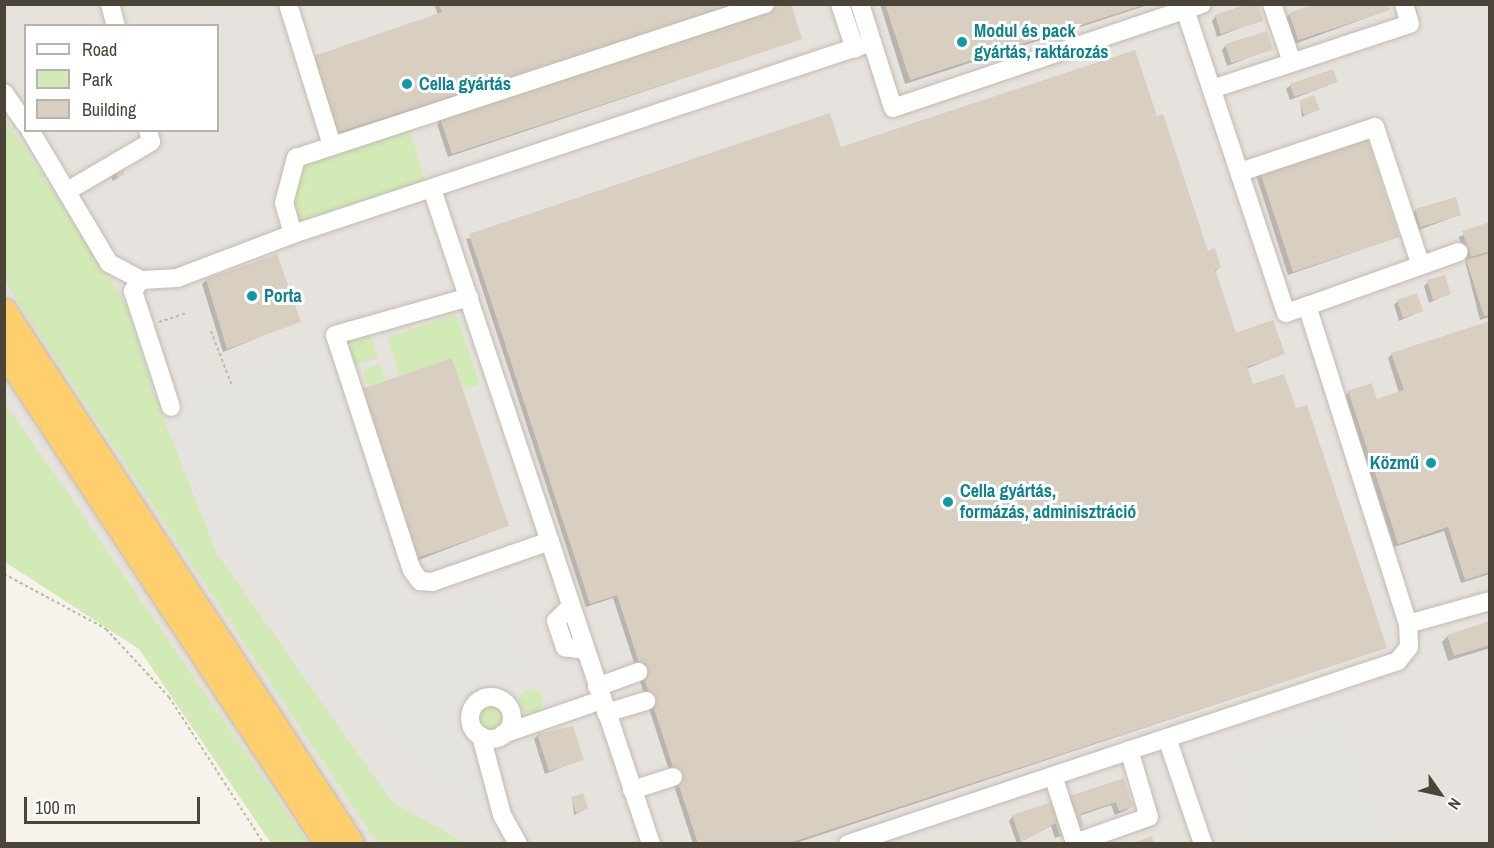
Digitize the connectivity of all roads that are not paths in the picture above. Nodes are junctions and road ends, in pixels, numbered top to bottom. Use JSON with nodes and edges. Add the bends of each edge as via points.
{"nodes":[{"id":1,"x":110,"y":4,"type":"edge"},
{"id":2,"x":288,"y":4,"type":"edge"},
{"id":3,"x":765,"y":4,"type":"edge"},
{"id":4,"x":840,"y":4,"type":"edge"},
{"id":5,"x":860,"y":4,"type":"edge"},
{"id":6,"x":1272,"y":4,"type":"edge"},
{"id":7,"x":1404,"y":4,"type":"edge"},
{"id":8,"x":1193,"y":8,"type":"edge"},
{"id":9,"x":116,"y":24,"type":"edge"},
{"id":10,"x":872,"y":42,"type":"junction"},
{"id":11,"x":855,"y":49,"type":"junction"},
{"id":12,"x":1292,"y":62,"type":"junction"},
{"id":13,"x":1212,"y":89,"type":"junction"},
{"id":14,"x":4,"y":93,"type":"edge"},
{"id":15,"x":24,"y":121,"type":"edge"},
{"id":16,"x":31,"y":132,"type":"edge"},
{"id":17,"x":148,"y":132,"type":"edge"},
{"id":18,"x":332,"y":146,"type":"junction"},
{"id":19,"x":1240,"y":172,"type":"junction"},
{"id":20,"x":432,"y":189,"type":"junction"},
{"id":21,"x":69,"y":190,"type":"junction"},
{"id":22,"x":293,"y":234,"type":"junction"},
{"id":23,"x":1459,"y":252,"type":"dead end"},
{"id":24,"x":1421,"y":266,"type":"junction"},
{"id":25,"x":141,"y":280,"type":"junction"},
{"id":26,"x":469,"y":297,"type":"junction"},
{"id":27,"x":1307,"y":306,"type":"junction"},
{"id":28,"x":4,"y":312,"type":"edge"},
{"id":29,"x":4,"y":350,"type":"edge"},
{"id":30,"x":171,"y":407,"type":"dead end"},
{"id":31,"x":550,"y":541,"type":"junction"},
{"id":32,"x":1490,"y":601,"type":"edge"},
{"id":33,"x":1408,"y":624,"type":"junction"},
{"id":34,"x":638,"y":672,"type":"dead end"},
{"id":35,"x":602,"y":700,"type":"junction"},
{"id":36,"x":646,"y":701,"type":"dead end"},
{"id":37,"x":502,"y":734,"type":"junction"},
{"id":38,"x":481,"y":736,"type":"junction"},
{"id":39,"x":1167,"y":738,"type":"junction"},
{"id":40,"x":1129,"y":750,"type":"junction"},
{"id":41,"x":1053,"y":776,"type":"junction"},
{"id":42,"x":673,"y":777,"type":"dead end"},
{"id":43,"x":632,"y":790,"type":"junction"},
{"id":44,"x":328,"y":843,"type":"edge"},
{"id":45,"x":351,"y":843,"type":"edge"},
{"id":46,"x":518,"y":843,"type":"edge"},
{"id":47,"x":651,"y":843,"type":"edge"},
{"id":48,"x":848,"y":843,"type":"edge"},
{"id":49,"x":1203,"y":843,"type":"edge"}],
"edges":[{"from":1,"to":9,"type":"street"},
{"from":2,"to":18,"type":"street"},
{"from":3,"to":18,"type":"street"},
{"from":4,"to":11,"type":"street"},
{"from":5,"to":10,"type":"street"},
{"from":6,"to":12,"type":"street"},
{"from":7,"to":12,"type":"street","via":[[1410,24]]},
{"from":8,"to":10,"type":"street","via":[[893,108]]},
{"from":8,"to":13,"type":"street"},
{"from":10,"to":11,"type":"street"},
{"from":11,"to":20,"type":"street"},
{"from":12,"to":13,"type":"street"},
{"from":13,"to":19,"type":"street"},
{"from":14,"to":15,"type":"street"},
{"from":16,"to":21,"type":"street"},
{"from":17,"to":21,"type":"street","via":[[151,142]]},
{"from":18,"to":22,"type":"street","via":[[296,158],[287,177],[284,203]]},
{"from":19,"to":24,"type":"street","via":[[1375,127]]},
{"from":19,"to":27,"type":"street","via":[[1286,313]]},
{"from":20,"to":22,"type":"street"},
{"from":20,"to":26,"type":"street"},
{"from":21,"to":25,"type":"street","via":[[109,263]]},
{"from":22,"to":25,"type":"street","via":[[218,260],[202,259],[164,277]]},
{"from":23,"to":24,"type":"street"},
{"from":24,"to":27,"type":"street"},
{"from":25,"to":30,"type":"street","via":[[133,291]]},
{"from":26,"to":31,"type":"street"},
{"from":26,"to":31,"type":"street","via":[[335,335],[412,570],[420,580],[432,582]]},
{"from":27,"to":33,"type":"street"},
{"from":28,"to":45,"type":"highway"},
{"from":29,"to":44,"type":"highway"},
{"from":31,"to":35,"type":"street","via":[[571,606],[556,621],[565,647],[585,650]]},
{"from":32,"to":33,"type":"street"},
{"from":33,"to":39,"type":"street","via":[[1408,647],[1398,662]]},
{"from":34,"to":35,"type":"street"},
{"from":35,"to":36,"type":"street"},
{"from":35,"to":37,"type":"street"},
{"from":35,"to":43,"type":"street"},
{"from":37,"to":38,"type":"street"},
{"from":37,"to":38,"type":"street","via":[[510,723],[510,710],[501,699],[488,697],[476,703],[470,716]]},
{"from":38,"to":46,"type":"street","via":[[502,815]]},
{"from":39,"to":40,"type":"street"},
{"from":39,"to":49,"type":"street"},
{"from":40,"to":41,"type":"street"},
{"from":40,"to":41,"type":"street","via":[[1149,817],[1075,843]]},
{"from":41,"to":48,"type":"street"},
{"from":42,"to":43,"type":"street"},
{"from":43,"to":47,"type":"street"}]}
